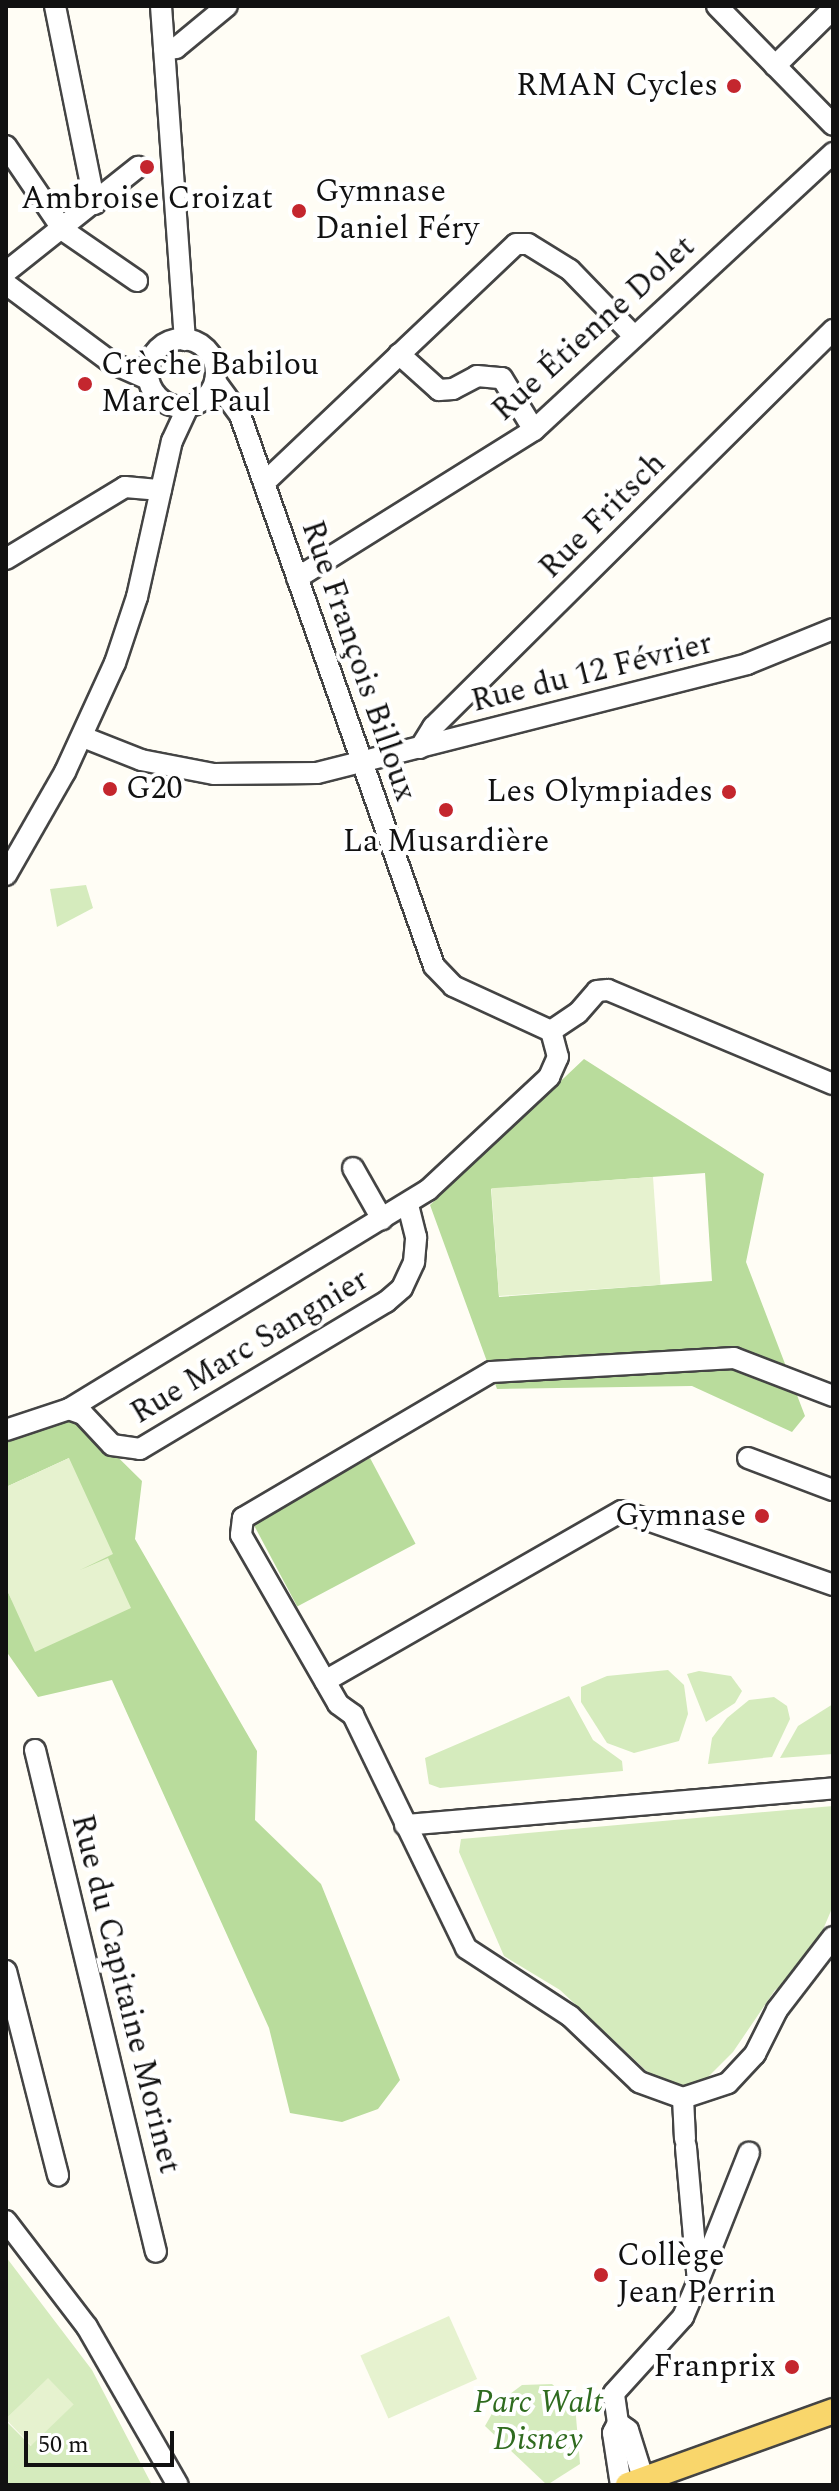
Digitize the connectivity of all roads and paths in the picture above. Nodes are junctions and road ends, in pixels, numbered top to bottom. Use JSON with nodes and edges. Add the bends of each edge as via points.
{"nodes":[{"id":1,"x":55,"y":6,"type":"edge"},
{"id":2,"x":161,"y":6,"type":"edge"},
{"id":3,"x":227,"y":6,"type":"edge"},
{"id":4,"x":717,"y":6,"type":"edge"},
{"id":5,"x":833,"y":9,"type":"edge"},
{"id":6,"x":164,"y":49,"type":"junction"},
{"id":7,"x":775,"y":66,"type":"junction"},
{"id":8,"x":833,"y":125,"type":"edge"},
{"id":9,"x":6,"y":146,"type":"edge"},
{"id":10,"x":833,"y":153,"type":"edge"},
{"id":11,"x":138,"y":167,"type":"dead end"},
{"id":12,"x":95,"y":204,"type":"junction"},
{"id":13,"x":63,"y":230,"type":"junction"},
{"id":14,"x":6,"y":272,"type":"edge"},
{"id":15,"x":137,"y":281,"type":"dead end"},
{"id":16,"x":6,"y":284,"type":"edge"},
{"id":17,"x":833,"y":330,"type":"edge"},
{"id":18,"x":633,"y":335,"type":"junction"},
{"id":19,"x":185,"y":340,"type":"junction"},
{"id":20,"x":399,"y":354,"type":"junction"},
{"id":21,"x":148,"y":379,"type":"junction"},
{"id":22,"x":215,"y":381,"type":"junction"},
{"id":23,"x":160,"y":401,"type":"junction"},
{"id":24,"x":188,"y":407,"type":"junction"},
{"id":25,"x":534,"y":430,"type":"junction"},
{"id":26,"x":172,"y":441,"type":"junction"},
{"id":27,"x":264,"y":483,"type":"junction"},
{"id":28,"x":161,"y":490,"type":"junction"},
{"id":29,"x":6,"y":559,"type":"edge"},
{"id":30,"x":297,"y":578,"type":"junction"},
{"id":31,"x":833,"y":629,"type":"edge"},
{"id":32,"x":83,"y":737,"type":"junction"},
{"id":33,"x":420,"y":748,"type":"junction"},
{"id":34,"x":362,"y":764,"type":"junction"},
{"id":35,"x":6,"y":875,"type":"edge"},
{"id":36,"x":551,"y":1031,"type":"junction"},
{"id":37,"x":833,"y":1084,"type":"edge"},
{"id":38,"x":353,"y":1168,"type":"dead end"},
{"id":39,"x":408,"y":1204,"type":"junction"},
{"id":40,"x":382,"y":1219,"type":"junction"},
{"id":41,"x":833,"y":1396,"type":"edge"},
{"id":42,"x":69,"y":1409,"type":"junction"},
{"id":43,"x":6,"y":1430,"type":"edge"},
{"id":44,"x":748,"y":1458,"type":"dead end"},
{"id":45,"x":833,"y":1490,"type":"edge"},
{"id":46,"x":833,"y":1585,"type":"edge"},
{"id":47,"x":325,"y":1681,"type":"junction"},
{"id":48,"x":35,"y":1750,"type":"dead end"},
{"id":49,"x":833,"y":1788,"type":"edge"},
{"id":50,"x":405,"y":1825,"type":"junction"},
{"id":51,"x":833,"y":1937,"type":"edge"},
{"id":52,"x":6,"y":1971,"type":"edge"},
{"id":53,"x":683,"y":2098,"type":"junction"},
{"id":54,"x":749,"y":2153,"type":"dead end"},
{"id":55,"x":58,"y":2175,"type":"dead end"},
{"id":56,"x":6,"y":2221,"type":"edge"},
{"id":57,"x":156,"y":2252,"type":"dead end"},
{"id":58,"x":698,"y":2282,"type":"junction"},
{"id":59,"x":833,"y":2411,"type":"edge"},
{"id":60,"x":631,"y":2483,"type":"edge"},
{"id":61,"x":178,"y":2485,"type":"edge"}],
"edges":[{"from":1,"to":12,"type":"street"},
{"from":2,"to":6,"type":"street"},
{"from":3,"to":6,"type":"street","via":[[176,48]]},
{"from":4,"to":7,"type":"street"},
{"from":5,"to":7,"type":"street"},
{"from":6,"to":19,"type":"street"},
{"from":7,"to":8,"type":"street"},
{"from":9,"to":13,"type":"street"},
{"from":10,"to":18,"type":"street","name":"Rue Étienne Dolet"},
{"from":11,"to":12,"type":"street"},
{"from":12,"to":13,"type":"street"},
{"from":13,"to":14,"type":"street"},
{"from":13,"to":15,"type":"street"},
{"from":16,"to":21,"type":"street","via":[[112,363]]},
{"from":17,"to":33,"type":"street","name":"Rue Fritsch","via":[[433,727]]},
{"from":18,"to":20,"type":"street","via":[[570,270],[522,243],[511,247]]},
{"from":18,"to":25,"type":"street","name":"Rue Étienne Dolet"},
{"from":19,"to":21,"type":"street","via":[[157,350]]},
{"from":19,"to":22,"type":"street","via":[[206,349]]},
{"from":20,"to":25,"type":"street","via":[[439,390],[477,376],[502,378]]},
{"from":20,"to":27,"type":"street"},
{"from":21,"to":23,"type":"street"},
{"from":22,"to":24,"type":"street","via":[[204,399]]},
{"from":22,"to":27,"type":"street","name":"Rue François Billoux","via":[[240,415]]},
{"from":23,"to":24,"type":"street"},
{"from":23,"to":26,"type":"street"},
{"from":24,"to":26,"type":"street"},
{"from":25,"to":30,"type":"street","name":"Rue Étienne Dolet"},
{"from":26,"to":28,"type":"street"},
{"from":27,"to":30,"type":"street","name":"Rue François Billoux"},
{"from":28,"to":29,"type":"street","via":[[125,487]]},
{"from":28,"to":32,"type":"street","via":[[137,597]]},
{"from":30,"to":34,"type":"street","name":"Rue François Billoux"},
{"from":31,"to":33,"type":"street","name":"Rue du 12 Février","via":[[747,664]]},
{"from":32,"to":34,"type":"street","name":"Rue du 12 Février","via":[[141,760],[214,774],[287,776]]},
{"from":32,"to":35,"type":"street"},
{"from":33,"to":34,"type":"street","name":"Rue du 12 Février"},
{"from":34,"to":36,"type":"street","name":"Rue François Billoux","via":[[434,966],[453,986]]},
{"from":36,"to":37,"type":"street","via":[[578,1013],[597,991],[608,990]]},
{"from":36,"to":39,"type":"street","via":[[558,1057],[549,1077],[449,1173]]},
{"from":38,"to":40,"type":"street"},
{"from":39,"to":40,"type":"street","name":"Rue Marc Sangnier"},
{"from":39,"to":42,"type":"street","name":"Rue Marc Sangnier","via":[[416,1249],[402,1288],[318,1344],[140,1449],[112,1445],[83,1414]]},
{"from":40,"to":42,"type":"street","name":"Rue Marc Sangnier"},
{"from":41,"to":47,"type":"street","via":[[734,1358],[491,1372],[243,1518],[241,1535]]},
{"from":42,"to":43,"type":"street","name":"Rue Marc Sangnier"},
{"from":44,"to":45,"type":"street"},
{"from":46,"to":47,"type":"street","via":[[622,1511]]},
{"from":47,"to":50,"type":"street","via":[[338,1704],[353,1715]]},
{"from":48,"to":57,"type":"street","name":"Rue du Capitaine Morinet"},
{"from":49,"to":50,"type":"street"},
{"from":50,"to":53,"type":"street","via":[[466,1948],[570,2016],[639,2082]]},
{"from":51,"to":53,"type":"street","via":[[777,2010],[755,2054],[728,2083]]},
{"from":52,"to":55,"type":"street"},
{"from":53,"to":58,"type":"street"},
{"from":54,"to":58,"type":"street"},
{"from":56,"to":61,"type":"street","via":[[87,2327]]},
{"from":58,"to":60,"type":"street","via":[[683,2317],[614,2393],[618,2423],[628,2430]]},
{"from":59,"to":60,"type":"main road"}]}
